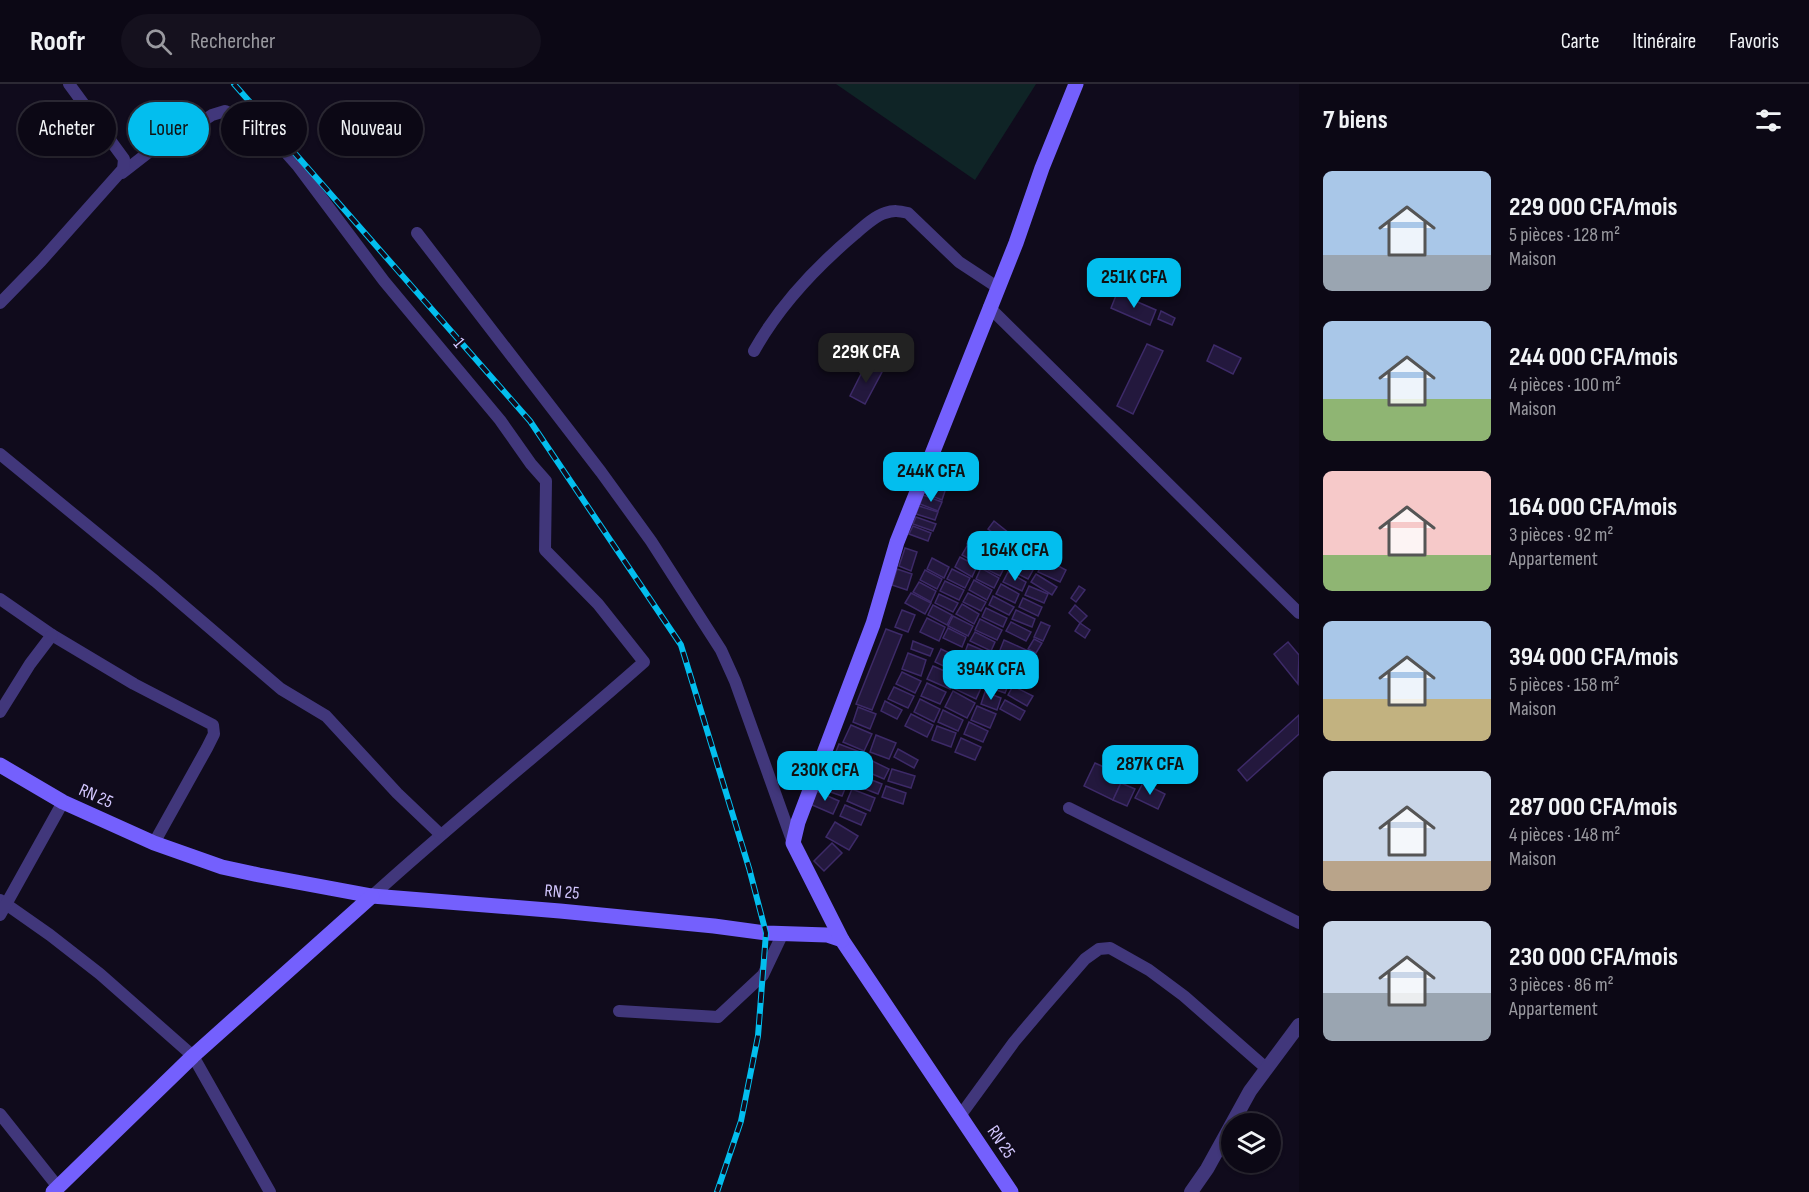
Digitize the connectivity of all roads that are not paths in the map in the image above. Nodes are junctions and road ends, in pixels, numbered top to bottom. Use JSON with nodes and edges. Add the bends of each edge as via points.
{"nodes":[{"id":1,"x":69,"y":84,"type":"edge"},
{"id":2,"x":1076,"y":84,"type":"edge"},
{"id":3,"x":122,"y":173,"type":"junction"},
{"id":4,"x":417,"y":233,"type":"dead end"},
{"id":5,"x":997,"y":287,"type":"junction"},
{"id":6,"x":0,"y":303,"type":"edge"},
{"id":7,"x":989,"y":307,"type":"junction"},
{"id":8,"x":754,"y":351,"type":"dead end"},
{"id":9,"x":0,"y":454,"type":"edge"},
{"id":10,"x":0,"y":599,"type":"edge"},
{"id":11,"x":1299,"y":613,"type":"edge"},
{"id":12,"x":52,"y":635,"type":"junction"},
{"id":13,"x":0,"y":712,"type":"edge"},
{"id":14,"x":0,"y":765,"type":"edge"},
{"id":15,"x":63,"y":802,"type":"junction"},
{"id":16,"x":1069,"y":808,"type":"dead end"},
{"id":17,"x":440,"y":834,"type":"junction"},
{"id":18,"x":154,"y":843,"type":"junction"},
{"id":19,"x":793,"y":843,"type":"junction"},
{"id":20,"x":372,"y":896,"type":"junction"},
{"id":21,"x":3,"y":902,"type":"edge"},
{"id":22,"x":0,"y":915,"type":"edge"},
{"id":23,"x":1299,"y":923,"type":"edge"},
{"id":24,"x":783,"y":933,"type":"junction"},
{"id":25,"x":842,"y":940,"type":"junction"},
{"id":26,"x":619,"y":1011,"type":"dead end"},
{"id":27,"x":1299,"y":1025,"type":"edge"},
{"id":28,"x":193,"y":1056,"type":"junction"},
{"id":29,"x":1266,"y":1068,"type":"junction"},
{"id":30,"x":0,"y":1114,"type":"edge"},
{"id":31,"x":960,"y":1116,"type":"junction"},
{"id":32,"x":55,"y":1190,"type":"edge"},
{"id":33,"x":270,"y":1192,"type":"edge"},
{"id":34,"x":1011,"y":1192,"type":"edge"},
{"id":35,"x":1191,"y":1192,"type":"edge"}],
"edges":[{"from":1,"to":3,"type":"street","via":[[124,159]]},
{"from":2,"to":5,"type":"main road"},
{"from":3,"to":6,"type":"street"},
{"from":3,"to":17,"type":"street","name":"1","via":[[149,152],[225,111],[266,130],[546,481],[545,550],[598,604],[644,662]]},
{"from":4,"to":19,"type":"street","via":[[601,472],[721,650]]},
{"from":5,"to":7,"type":"main road"},
{"from":5,"to":8,"type":"street","via":[[959,262],[908,213],[883,213],[817,270],[783,307]]},
{"from":7,"to":11,"type":"street"},
{"from":7,"to":19,"type":"main road","via":[[897,542],[873,624],[806,798]]},
{"from":9,"to":17,"type":"street","via":[[281,689],[331,721]]},
{"from":10,"to":12,"type":"street"},
{"from":12,"to":13,"type":"street"},
{"from":12,"to":18,"type":"street","via":[[213,725],[207,748]]},
{"from":14,"to":15,"type":"main road","name":"RN 25","number":"RN 25"},
{"from":15,"to":18,"type":"main road","name":"RN 25","number":"RN 25"},
{"from":15,"to":21,"type":"street"},
{"from":16,"to":23,"type":"street"},
{"from":17,"to":20,"type":"street"},
{"from":18,"to":20,"type":"main road","name":"RN 25","number":"RN 25","via":[[222,867]]},
{"from":19,"to":25,"type":"main road"},
{"from":20,"to":24,"type":"main road","name":"RN 25","number":"RN 25"},
{"from":20,"to":28,"type":"main road"},
{"from":21,"to":22,"type":"street"},
{"from":21,"to":28,"type":"street","via":[[100,974]]},
{"from":24,"to":25,"type":"main road","name":"RN 25","number":"RN 25","via":[[827,935]]},
{"from":24,"to":26,"type":"street","via":[[763,975],[718,1017]]},
{"from":25,"to":31,"type":"main road","name":"RN 25","number":"RN 25"},
{"from":27,"to":29,"type":"street"},
{"from":28,"to":32,"type":"main road"},
{"from":28,"to":33,"type":"street"},
{"from":29,"to":31,"type":"street","via":[[1149,970],[1110,948],[1099,949],[1085,959],[1014,1042]]},
{"from":29,"to":35,"type":"street"},
{"from":30,"to":32,"type":"street"},
{"from":31,"to":34,"type":"main road","name":"RN 25","number":"RN 25"}]}
